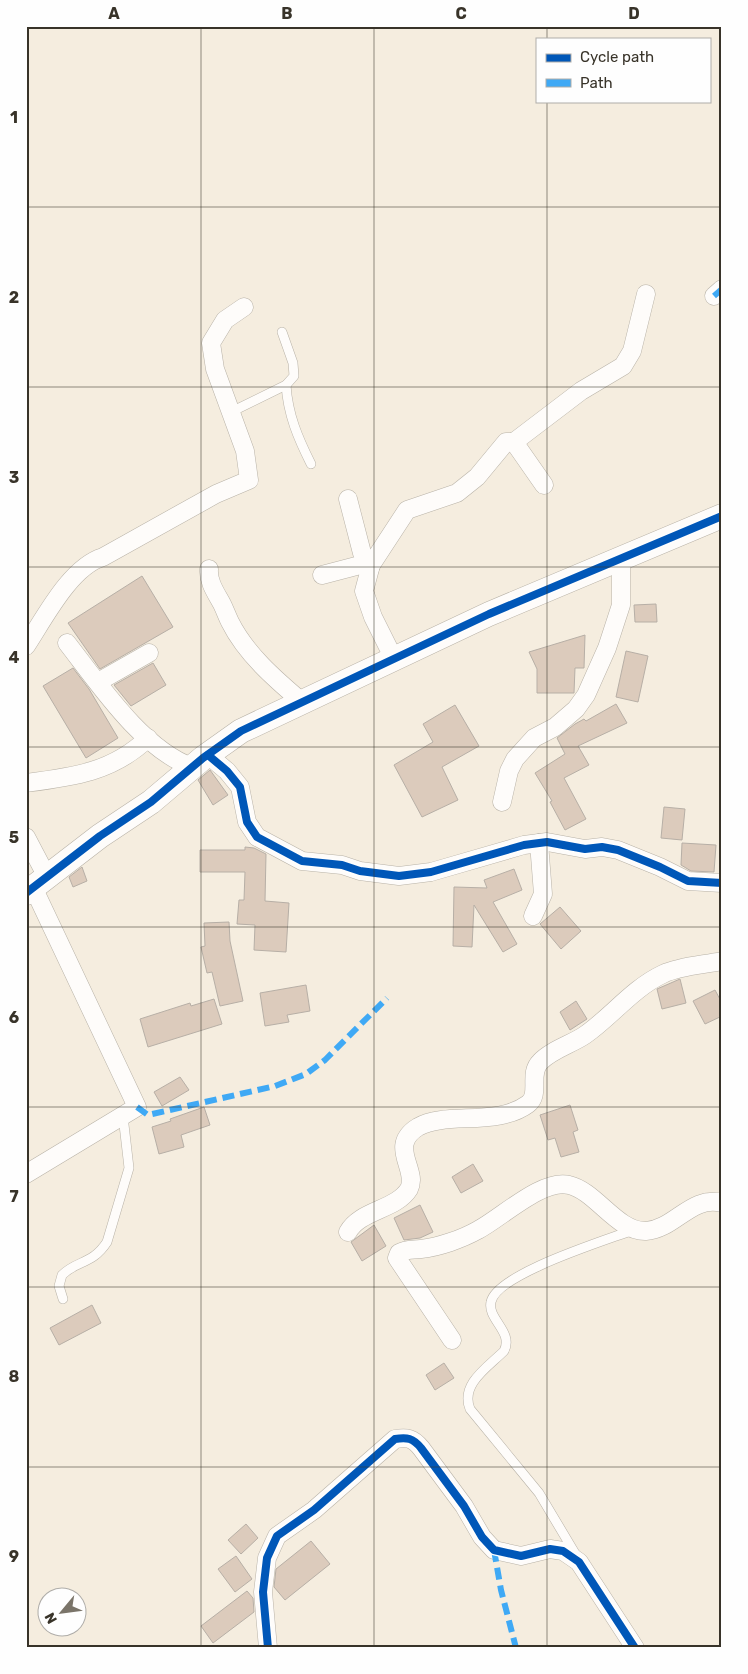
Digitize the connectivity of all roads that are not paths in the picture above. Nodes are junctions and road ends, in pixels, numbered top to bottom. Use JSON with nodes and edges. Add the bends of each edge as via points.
{"nodes":[{"id":1,"x":646,"y":294,"type":"dead end"},
{"id":2,"x":244,"y":307,"type":"dead end"},
{"id":3,"x":282,"y":332,"type":"dead end"},
{"id":4,"x":286,"y":385,"type":"junction"},
{"id":5,"x":231,"y":412,"type":"junction"},
{"id":6,"x":514,"y":442,"type":"junction"},
{"id":7,"x":311,"y":464,"type":"dead end"},
{"id":8,"x":544,"y":485,"type":"dead end"},
{"id":9,"x":348,"y":499,"type":"dead end"},
{"id":10,"x":722,"y":516,"type":"edge"},
{"id":11,"x":621,"y":559,"type":"junction"},
{"id":12,"x":371,"y":566,"type":"junction"},
{"id":13,"x":209,"y":569,"type":"dead end"},
{"id":14,"x":322,"y":574,"type":"dead end"},
{"id":15,"x":67,"y":643,"type":"dead end"},
{"id":16,"x":26,"y":646,"type":"edge"},
{"id":17,"x":149,"y":653,"type":"dead end"},
{"id":18,"x":394,"y":659,"type":"junction"},
{"id":19,"x":98,"y":682,"type":"junction"},
{"id":20,"x":302,"y":702,"type":"junction"},
{"id":21,"x":148,"y":738,"type":"junction"},
{"id":22,"x":200,"y":761,"type":"junction"},
{"id":23,"x":26,"y":783,"type":"edge"},
{"id":24,"x":502,"y":802,"type":"dead end"},
{"id":25,"x":26,"y":837,"type":"edge"},
{"id":26,"x":539,"y":843,"type":"junction"},
{"id":27,"x":722,"y":883,"type":"edge"},
{"id":28,"x":35,"y":886,"type":"edge"},
{"id":29,"x":533,"y":916,"type":"dead end"},
{"id":30,"x":722,"y":962,"type":"edge"},
{"id":31,"x":123,"y":1116,"type":"junction"},
{"id":32,"x":26,"y":1174,"type":"edge"},
{"id":33,"x":722,"y":1203,"type":"edge"},
{"id":34,"x":633,"y":1230,"type":"junction"},
{"id":35,"x":348,"y":1232,"type":"dead end"},
{"id":36,"x":63,"y":1299,"type":"dead end"},
{"id":37,"x":452,"y":1340,"type":"dead end"},
{"id":38,"x":579,"y":1562,"type":"junction"},
{"id":39,"x":268,"y":1648,"type":"edge"},
{"id":40,"x":635,"y":1648,"type":"edge"}],
"edges":[{"from":1,"to":6,"type":"street","via":[[632,351],[624,366],[581,391]]},
{"from":2,"to":5,"type":"street","via":[[225,320],[211,343],[215,369]]},
{"from":3,"to":4,"type":"lane","via":[[294,376]]},
{"from":4,"to":5,"type":"lane"},
{"from":4,"to":7,"type":"lane","via":[[296,434]]},
{"from":5,"to":16,"type":"street","via":[[245,451],[249,480],[216,494],[103,557],[90,561],[74,576]]},
{"from":6,"to":8,"type":"street"},
{"from":6,"to":12,"type":"street","via":[[506,442],[477,476],[457,493],[407,510]]},
{"from":9,"to":12,"type":"street","via":[[362,553]]},
{"from":10,"to":11,"type":"street"},
{"from":11,"to":18,"type":"street","via":[[498,610]]},
{"from":11,"to":24,"type":"street","via":[[621,605],[607,648],[586,695],[576,709],[555,727],[534,738],[516,759],[509,772]]},
{"from":12,"to":14,"type":"street","via":[[364,564]]},
{"from":12,"to":18,"type":"street","via":[[364,591]]},
{"from":13,"to":20,"type":"street","via":[[208,576],[215,592],[245,646]]},
{"from":15,"to":19,"type":"street"},
{"from":17,"to":19,"type":"street"},
{"from":18,"to":20,"type":"street"},
{"from":19,"to":21,"type":"street","via":[[130,722]]},
{"from":20,"to":22,"type":"street","via":[[241,731]]},
{"from":21,"to":22,"type":"street","via":[[179,762]]},
{"from":21,"to":23,"type":"street","via":[[133,752],[91,773]]},
{"from":22,"to":26,"type":"street","via":[[227,771],[240,787],[247,822],[257,837],[302,861],[399,876],[431,872]]},
{"from":22,"to":28,"type":"street","via":[[151,802]]},
{"from":25,"to":28,"type":"street"},
{"from":26,"to":27,"type":"street","via":[[618,850],[688,881]]},
{"from":26,"to":29,"type":"street","via":[[543,894]]},
{"from":28,"to":31,"type":"street","via":[[137,1106]]},
{"from":30,"to":35,"type":"street","via":[[663,974],[622,1003],[587,1034],[540,1062],[534,1074],[534,1096],[530,1103],[509,1113],[477,1120],[435,1121],[418,1127],[409,1135],[404,1147],[410,1180],[405,1194],[358,1222]]},
{"from":31,"to":32,"type":"street"},
{"from":31,"to":36,"type":"lane","via":[[129,1156],[128,1177],[100,1251],[62,1275],[59,1286]]},
{"from":33,"to":34,"type":"street","via":[[700,1203],[656,1229]]},
{"from":34,"to":37,"type":"street","via":[[581,1191],[569,1185],[554,1184],[479,1230],[440,1244],[399,1253],[399,1262]]},
{"from":34,"to":38,"type":"lane","via":[[556,1257],[494,1294],[490,1302],[492,1310],[507,1339],[507,1346],[472,1383],[468,1392],[470,1409],[539,1493]]},
{"from":38,"to":39,"type":"street","via":[[563,1551],[550,1549],[521,1556],[494,1550],[414,1439],[395,1440],[314,1510],[277,1536],[267,1558],[263,1592]]},
{"from":38,"to":40,"type":"street"}]}
